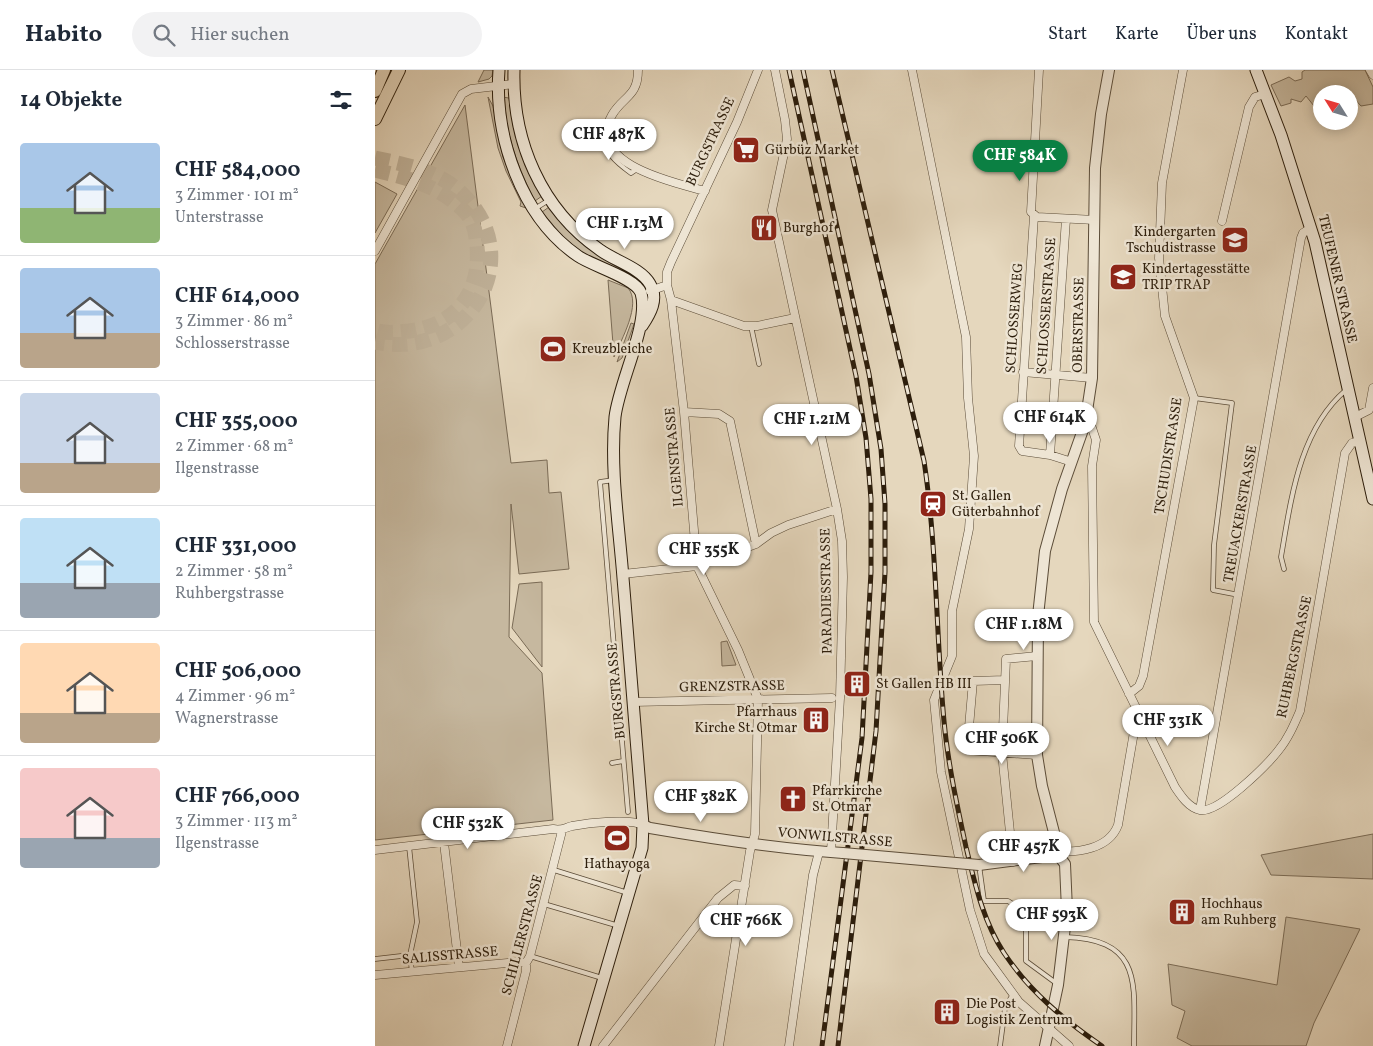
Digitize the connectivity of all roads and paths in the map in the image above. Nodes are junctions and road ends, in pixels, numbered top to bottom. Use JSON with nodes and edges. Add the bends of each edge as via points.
{"nodes":[{"id":1,"x":384,"y":70,"type":"edge"},
{"id":2,"x":399,"y":70,"type":"edge"},
{"id":3,"x":499,"y":70,"type":"edge"},
{"id":4,"x":514,"y":70,"type":"edge"},
{"id":5,"x":638,"y":70,"type":"edge"},
{"id":6,"x":758,"y":70,"type":"edge"},
{"id":7,"x":775,"y":70,"type":"edge"},
{"id":8,"x":912,"y":70,"type":"edge"},
{"id":9,"x":1039,"y":70,"type":"edge"},
{"id":10,"x":1109,"y":70,"type":"edge"},
{"id":11,"x":1183,"y":70,"type":"edge"},
{"id":12,"x":1257,"y":70,"type":"edge"},
{"id":13,"x":1370,"y":70,"type":"edge"},
{"id":14,"x":1373,"y":75,"type":"edge"},
{"id":15,"x":513,"y":84,"type":"junction"},
{"id":16,"x":498,"y":86,"type":"junction"},
{"id":17,"x":375,"y":91,"type":"edge"},
{"id":18,"x":1265,"y":94,"type":"junction"},
{"id":19,"x":375,"y":119,"type":"edge"},
{"id":20,"x":599,"y":130,"type":"dead end"},
{"id":21,"x":637,"y":169,"type":"junction"},
{"id":22,"x":705,"y":191,"type":"junction"},
{"id":23,"x":549,"y":200,"type":"junction"},
{"id":24,"x":535,"y":208,"type":"junction"},
{"id":25,"x":1034,"y":216,"type":"junction"},
{"id":26,"x":1066,"y":219,"type":"junction"},
{"id":27,"x":1095,"y":220,"type":"junction"},
{"id":28,"x":1222,"y":221,"type":"dead end"},
{"id":29,"x":1311,"y":228,"type":"junction"},
{"id":30,"x":375,"y":251,"type":"edge"},
{"id":31,"x":667,"y":284,"type":"junction"},
{"id":32,"x":647,"y":292,"type":"junction"},
{"id":33,"x":671,"y":300,"type":"junction"},
{"id":34,"x":795,"y":318,"type":"junction"},
{"id":35,"x":751,"y":326,"type":"junction"},
{"id":36,"x":759,"y":364,"type":"dead end"},
{"id":37,"x":1023,"y":372,"type":"junction"},
{"id":38,"x":1055,"y":374,"type":"junction"},
{"id":39,"x":1092,"y":378,"type":"junction"},
{"id":40,"x":1347,"y":388,"type":"junction"},
{"id":41,"x":1373,"y":388,"type":"edge"},
{"id":42,"x":1194,"y":398,"type":"junction"},
{"id":43,"x":684,"y":412,"type":"junction"},
{"id":44,"x":1355,"y":416,"type":"junction"},
{"id":45,"x":1085,"y":424,"type":"junction"},
{"id":46,"x":1360,"y":440,"type":"junction"},
{"id":47,"x":1050,"y":455,"type":"junction"},
{"id":48,"x":1073,"y":462,"type":"junction"},
{"id":49,"x":616,"y":480,"type":"junction"},
{"id":50,"x":1373,"y":499,"type":"edge"},
{"id":51,"x":837,"y":509,"type":"junction"},
{"id":52,"x":756,"y":544,"type":"junction"},
{"id":53,"x":697,"y":566,"type":"junction"},
{"id":54,"x":1283,"y":569,"type":"dead end"},
{"id":55,"x":623,"y":574,"type":"junction"},
{"id":56,"x":624,"y":588,"type":"junction"},
{"id":57,"x":609,"y":590,"type":"junction"},
{"id":58,"x":1239,"y":595,"type":"junction"},
{"id":59,"x":1037,"y":656,"type":"junction"},
{"id":60,"x":1005,"y":680,"type":"junction"},
{"id":61,"x":1129,"y":694,"type":"junction"},
{"id":62,"x":832,"y":698,"type":"dead end"},
{"id":63,"x":758,"y":699,"type":"junction"},
{"id":64,"x":633,"y":702,"type":"junction"},
{"id":65,"x":1141,"y":717,"type":"junction"},
{"id":66,"x":1002,"y":753,"type":"junction"},
{"id":67,"x":1037,"y":755,"type":"junction"},
{"id":68,"x":612,"y":762,"type":"dead end"},
{"id":69,"x":623,"y":763,"type":"junction"},
{"id":70,"x":638,"y":764,"type":"junction"},
{"id":71,"x":1200,"y":810,"type":"junction"},
{"id":72,"x":628,"y":812,"type":"dead end"},
{"id":73,"x":643,"y":825,"type":"junction"},
{"id":74,"x":562,"y":831,"type":"junction"},
{"id":75,"x":444,"y":843,"type":"junction"},
{"id":76,"x":752,"y":843,"type":"junction"},
{"id":77,"x":409,"y":846,"type":"junction"},
{"id":78,"x":375,"y":850,"type":"edge"},
{"id":79,"x":1055,"y":851,"type":"junction"},
{"id":80,"x":819,"y":852,"type":"junction"},
{"id":81,"x":831,"y":852,"type":"junction"},
{"id":82,"x":1013,"y":862,"type":"junction"},
{"id":83,"x":979,"y":865,"type":"junction"},
{"id":84,"x":553,"y":870,"type":"junction"},
{"id":85,"x":745,"y":886,"type":"junction"},
{"id":86,"x":630,"y":893,"type":"junction"},
{"id":87,"x":544,"y":904,"type":"junction"},
{"id":88,"x":620,"y":926,"type":"junction"},
{"id":89,"x":1065,"y":937,"type":"junction"},
{"id":90,"x":410,"y":955,"type":"junction"},
{"id":91,"x":375,"y":959,"type":"edge"},
{"id":92,"x":528,"y":960,"type":"junction"},
{"id":93,"x":459,"y":967,"type":"junction"},
{"id":94,"x":412,"y":972,"type":"junction"},
{"id":95,"x":375,"y":975,"type":"edge"},
{"id":96,"x":604,"y":978,"type":"junction"},
{"id":97,"x":1058,"y":984,"type":"junction"},
{"id":98,"x":1013,"y":994,"type":"junction"},
{"id":99,"x":1049,"y":1026,"type":"junction"},
{"id":100,"x":507,"y":1046,"type":"edge"},
{"id":101,"x":584,"y":1046,"type":"edge"},
{"id":102,"x":603,"y":1046,"type":"edge"},
{"id":103,"x":719,"y":1046,"type":"edge"},
{"id":104,"x":789,"y":1046,"type":"edge"},
{"id":105,"x":999,"y":1046,"type":"edge"},
{"id":106,"x":1045,"y":1046,"type":"edge"},
{"id":107,"x":1069,"y":1046,"type":"edge"},
{"id":108,"x":1134,"y":1046,"type":"edge"}],
"edges":[{"from":1,"to":17,"type":"main road"},
{"from":2,"to":19,"type":"main road"},
{"from":3,"to":16,"type":"main road"},
{"from":4,"to":15,"type":"main road"},
{"from":5,"to":21,"type":"street","via":[[635,88],[613,113],[607,132],[615,150]]},
{"from":6,"to":22,"type":"street","name":"BURGSTRASSE"},
{"from":7,"to":34,"type":"street","name":"PARADIESSTRASSE","via":[[787,139],[772,206]]},
{"from":8,"to":98,"type":"street","via":[[966,337],[974,456],[969,529],[952,611],[952,656],[934,697],[938,750],[975,929],[984,954]]},
{"from":9,"to":25,"type":"street","name":"SCHLOSSERWEG","via":[[1030,210]]},
{"from":10,"to":27,"type":"street","name":"OBERSTRASSE","via":[[1096,156]]},
{"from":11,"to":42,"type":"street","name":"TSCHUDISTRASSE","via":[[1161,183],[1159,258],[1165,316]]},
{"from":12,"to":18,"type":"main road","name":"TEUFENER STRASSE"},
{"from":13,"to":14,"type":"street"},
{"from":15,"to":16,"type":"street"},
{"from":15,"to":23,"type":"main road","via":[[524,147]]},
{"from":16,"to":24,"type":"main road","via":[[500,120],[510,158]]},
{"from":16,"to":30,"type":"street","via":[[471,89],[462,94]]},
{"from":18,"to":28,"type":"street","via":[[1255,97],[1249,107]]},
{"from":18,"to":29,"type":"main road","name":"TEUFENER STRASSE"},
{"from":20,"to":21,"type":"lane","via":[[610,155],[631,173]]},
{"from":21,"to":22,"type":"street","via":[[658,179]]},
{"from":22,"to":31,"type":"street","name":"BURGSTRASSE","via":[[671,262]]},
{"from":23,"to":24,"type":"lane"},
{"from":23,"to":32,"type":"main road","via":[[580,235],[646,278]]},
{"from":24,"to":32,"type":"main road","via":[[554,234],[577,256]]},
{"from":25,"to":26,"type":"street"},
{"from":25,"to":37,"type":"street","name":"SCHLOSSERWEG"},
{"from":26,"to":27,"type":"street"},
{"from":26,"to":38,"type":"street","name":"SCHLOSSERSTRASSE"},
{"from":27,"to":39,"type":"street","name":"OBERSTRASSE"},
{"from":29,"to":40,"type":"main road","name":"TEUFENER STRASSE"},
{"from":29,"to":58,"type":"street","name":"TREUACKERSTRASSE","via":[[1303,232],[1301,238]]},
{"from":31,"to":32,"type":"street"},
{"from":31,"to":33,"type":"street","name":"ILGENSTRASSE"},
{"from":32,"to":49,"type":"main road","name":"BURGSTRASSE","via":[[653,306],[639,329],[621,384],[615,417]]},
{"from":33,"to":35,"type":"street","via":[[735,324]]},
{"from":33,"to":43,"type":"street","name":"ILGENSTRASSE"},
{"from":34,"to":35,"type":"street"},
{"from":34,"to":51,"type":"street","name":"PARADIESSTRASSE"},
{"from":35,"to":36,"type":"lane"},
{"from":37,"to":38,"type":"street"},
{"from":37,"to":47,"type":"street","name":"SCHLOSSERWEG","via":[[1019,446],[1022,451]]},
{"from":38,"to":39,"type":"street"},
{"from":38,"to":47,"type":"street","name":"SCHLOSSERSTRASSE"},
{"from":39,"to":45,"type":"street","name":"OBERSTRASSE"},
{"from":40,"to":44,"type":"main road","name":"TEUFENER STRASSE"},
{"from":40,"to":54,"type":"lane","via":[[1321,420],[1299,468],[1281,557]]},
{"from":41,"to":44,"type":"street","via":[[1369,410]]},
{"from":42,"to":58,"type":"lane","via":[[1232,404],[1214,545],[1213,590]]},
{"from":42,"to":61,"type":"street","name":"TSCHUDISTRASSE","via":[[1143,676],[1139,686]]},
{"from":43,"to":52,"type":"street","via":[[719,414],[730,421]]},
{"from":43,"to":53,"type":"street","name":"ILGENSTRASSE"},
{"from":44,"to":46,"type":"main road","name":"TEUFENER STRASSE"},
{"from":45,"to":48,"type":"street","name":"OBERSTRASSE"},
{"from":45,"to":61,"type":"street","via":[[1092,428],[1097,440],[1092,466],[1094,622]]},
{"from":46,"to":50,"type":"main road","name":"TEUFENER STRASSE"},
{"from":46,"to":71,"type":"street","name":"RUHBERGSTRASSE","via":[[1352,443],[1345,453],[1300,711],[1293,730],[1278,752],[1245,783],[1216,807]]},
{"from":47,"to":48,"type":"street"},
{"from":48,"to":59,"type":"street","name":"OBERSTRASSE","via":[[1045,551]]},
{"from":49,"to":55,"type":"main road","name":"BURGSTRASSE"},
{"from":49,"to":57,"type":"lane","via":[[600,482]]},
{"from":51,"to":52,"type":"street","via":[[771,533]]},
{"from":51,"to":81,"type":"street","name":"PARADIESSTRASSE","via":[[843,586]]},
{"from":52,"to":53,"type":"street"},
{"from":53,"to":55,"type":"street"},
{"from":53,"to":63,"type":"street","name":"ILGENSTRASSE"},
{"from":55,"to":56,"type":"main road","name":"BURGSTRASSE"},
{"from":56,"to":57,"type":"lane"},
{"from":56,"to":64,"type":"main road","name":"BURGSTRASSE"},
{"from":57,"to":69,"type":"lane"},
{"from":58,"to":71,"type":"street","name":"TREUACKERSTRASSE"},
{"from":59,"to":60,"type":"street","via":[[1006,659]]},
{"from":59,"to":67,"type":"street","name":"OBERSTRASSE"},
{"from":60,"to":66,"type":"street"},
{"from":60,"to":66,"type":"street","via":[[973,681],[967,750]]},
{"from":61,"to":65,"type":"street"},
{"from":62,"to":63,"type":"street","name":"GRENZSTRASSE"},
{"from":63,"to":64,"type":"street","name":"GRENZSTRASSE"},
{"from":63,"to":76,"type":"street","name":"ILGENSTRASSE","via":[[756,816]]},
{"from":64,"to":70,"type":"main road","name":"BURGSTRASSE"},
{"from":65,"to":71,"type":"street","via":[[1175,787],[1189,804]]},
{"from":65,"to":79,"type":"street","via":[[1134,732],[1118,825],[1113,834],[1099,845],[1072,852]]},
{"from":66,"to":67,"type":"street"},
{"from":66,"to":82,"type":"street"},
{"from":67,"to":79,"type":"street","name":"OBERSTRASSE","via":[[1042,786],[1057,836]]},
{"from":68,"to":69,"type":"lane"},
{"from":69,"to":70,"type":"lane"},
{"from":69,"to":72,"type":"lane"},
{"from":70,"to":73,"type":"main road","name":"BURGSTRASSE"},
{"from":73,"to":74,"type":"street","name":"VONWILSTRASSE","via":[[635,820],[571,826]]},
{"from":73,"to":76,"type":"street","name":"VONWILSTRASSE"},
{"from":73,"to":86,"type":"main road","name":"BURGSTRASSE","via":[[641,853]]},
{"from":74,"to":75,"type":"street","name":"VONWILSTRASSE","via":[[547,830]]},
{"from":74,"to":84,"type":"street","name":"SCHILLERSTRASSE"},
{"from":75,"to":77,"type":"street","name":"VONWILSTRASSE"},
{"from":75,"to":93,"type":"street"},
{"from":76,"to":80,"type":"street","name":"VONWILSTRASSE"},
{"from":76,"to":85,"type":"street","name":"ILGENSTRASSE"},
{"from":77,"to":78,"type":"street","name":"VONWILSTRASSE"},
{"from":77,"to":90,"type":"lane","via":[[417,922]]},
{"from":79,"to":82,"type":"street","name":"VONWILSTRASSE","via":[[1050,856]]},
{"from":79,"to":89,"type":"street","name":"OBERSTRASSE","via":[[1065,864]]},
{"from":80,"to":81,"type":"street","name":"VONWILSTRASSE"},
{"from":80,"to":104,"type":"street"},
{"from":81,"to":83,"type":"street","name":"VONWILSTRASSE","bridge":true},
{"from":82,"to":83,"type":"street","name":"VONWILSTRASSE"},
{"from":83,"to":97,"type":"lane","via":[[983,902],[1008,901],[1024,911],[1026,961]]},
{"from":84,"to":86,"type":"lane"},
{"from":84,"to":87,"type":"street","name":"SCHILLERSTRASSE"},
{"from":85,"to":102,"type":"street","via":[[734,885],[718,898]]},
{"from":85,"to":103,"type":"street","name":"ILGENSTRASSE"},
{"from":86,"to":88,"type":"main road","name":"BURGSTRASSE"},
{"from":87,"to":88,"type":"lane"},
{"from":87,"to":92,"type":"street","name":"SCHILLERSTRASSE"},
{"from":88,"to":96,"type":"main road","name":"BURGSTRASSE"},
{"from":89,"to":97,"type":"street","name":"OBERSTRASSE"},
{"from":89,"to":108,"type":"lane","via":[[1109,946],[1125,959],[1133,976]]},
{"from":90,"to":91,"type":"lane"},
{"from":90,"to":94,"type":"lane"},
{"from":92,"to":93,"type":"street","name":"SALISSTRASSE"},
{"from":92,"to":96,"type":"lane"},
{"from":92,"to":100,"type":"street","name":"SCHILLERSTRASSE"},
{"from":93,"to":94,"type":"street","name":"SALISSTRASSE"},
{"from":94,"to":95,"type":"street","name":"SALISSTRASSE"},
{"from":96,"to":101,"type":"main road","name":"BURGSTRASSE"},
{"from":97,"to":99,"type":"street","name":"OBERSTRASSE"},
{"from":98,"to":99,"type":"street","via":[[1026,1009]]},
{"from":98,"to":105,"type":"lane","via":[[1005,1008]]},
{"from":99,"to":106,"type":"street","name":"OBERSTRASSE"},
{"from":99,"to":107,"type":"street"}]}
